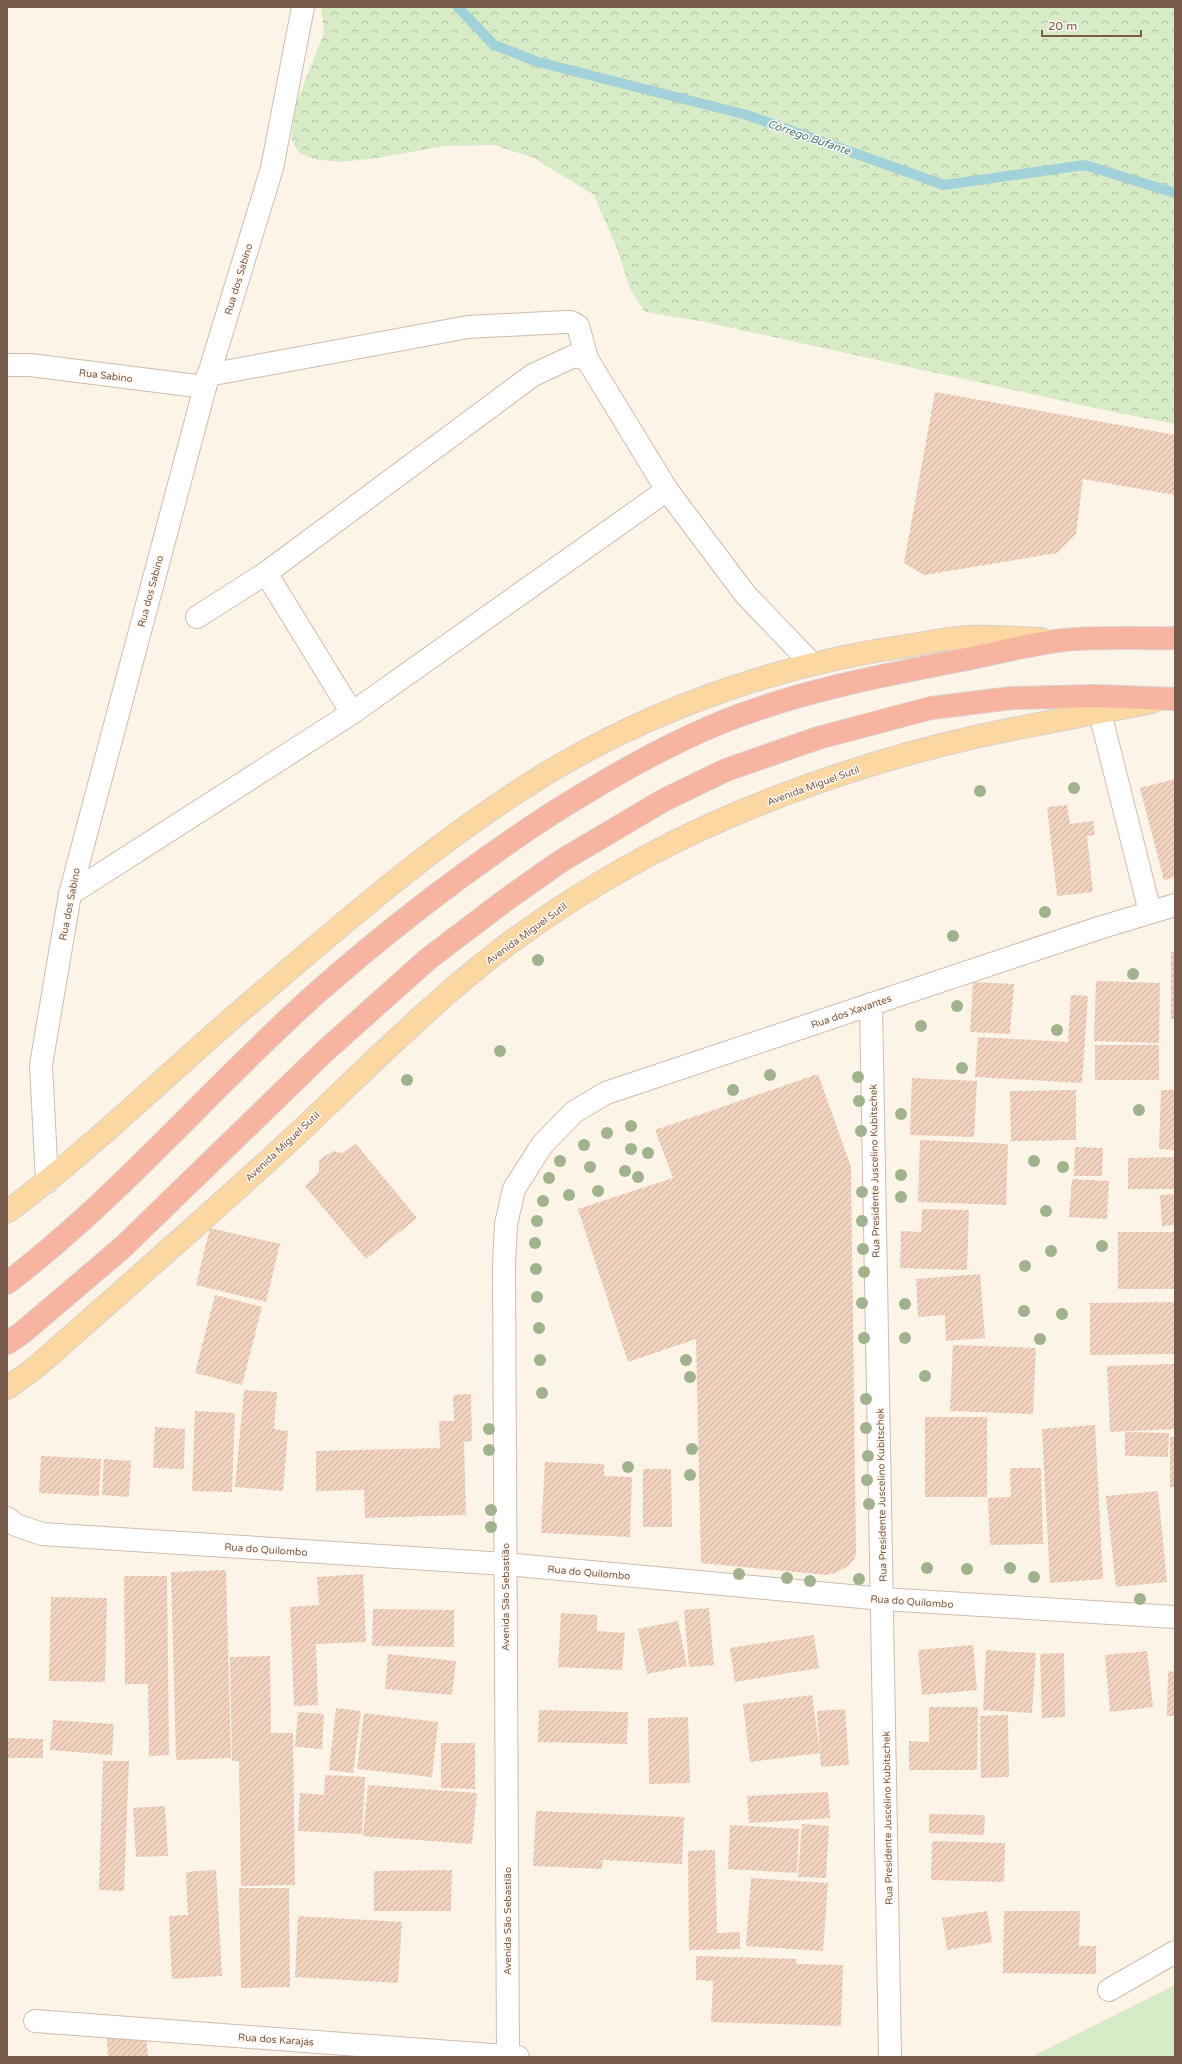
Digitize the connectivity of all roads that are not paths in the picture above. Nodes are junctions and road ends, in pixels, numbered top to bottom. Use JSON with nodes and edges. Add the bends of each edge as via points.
{"nodes":[{"id":1,"x":303,"y":7,"type":"edge"},
{"id":2,"x":587,"y":359,"type":"junction"},
{"id":3,"x":7,"y":364,"type":"edge"},
{"id":4,"x":206,"y":381,"type":"junction"},
{"id":5,"x":667,"y":490,"type":"junction"},
{"id":6,"x":266,"y":573,"type":"junction"},
{"id":7,"x":197,"y":617,"type":"dead end"},
{"id":8,"x":1175,"y":638,"type":"edge"},
{"id":9,"x":1066,"y":640,"type":"junction"},
{"id":10,"x":812,"y":664,"type":"junction"},
{"id":11,"x":1172,"y":699,"type":"edge"},
{"id":12,"x":352,"y":713,"type":"junction"},
{"id":13,"x":1100,"y":713,"type":"junction"},
{"id":14,"x":70,"y":894,"type":"junction"},
{"id":15,"x":1175,"y":905,"type":"edge"},
{"id":16,"x":1150,"y":912,"type":"junction"},
{"id":17,"x":871,"y":1004,"type":"junction"},
{"id":18,"x":542,"y":1145,"type":"joint"},
{"id":19,"x":47,"y":1182,"type":"junction"},
{"id":20,"x":7,"y":1212,"type":"edge"},
{"id":21,"x":7,"y":1283,"type":"edge"},
{"id":22,"x":7,"y":1343,"type":"edge"},
{"id":23,"x":7,"y":1388,"type":"edge"},
{"id":24,"x":7,"y":1518,"type":"edge"},
{"id":25,"x":505,"y":1564,"type":"junction"},
{"id":26,"x":883,"y":1599,"type":"junction"},
{"id":27,"x":1175,"y":1617,"type":"edge"},
{"id":28,"x":1175,"y":1952,"type":"edge"},
{"id":29,"x":1109,"y":1990,"type":"dead end"},
{"id":30,"x":35,"y":2021,"type":"dead end"},
{"id":31,"x":508,"y":2057,"type":"edge"},
{"id":32,"x":518,"y":2057,"type":"edge"},
{"id":33,"x":890,"y":2057,"type":"edge"}],
"edges":[{"from":1,"to":4,"type":"street","name":"Rua dos Sabino","via":[[272,168]]},
{"from":2,"to":4,"type":"street","name":"Rua Sabino","via":[[578,326],[571,322],[468,327]]},
{"from":2,"to":5,"type":"street"},
{"from":2,"to":6,"type":"street","via":[[574,356],[533,375]]},
{"from":3,"to":4,"type":"street","name":"Rua Sabino"},
{"from":4,"to":14,"type":"street","name":"Rua dos Sabino"},
{"from":5,"to":10,"type":"street","via":[[744,594]]},
{"from":5,"to":12,"type":"street"},
{"from":6,"to":7,"type":"street"},
{"from":6,"to":12,"type":"street"},
{"from":8,"to":9,"type":"highway"},
{"from":9,"to":10,"type":"main road","via":[[967,637],[867,651]]},
{"from":9,"to":21,"type":"highway","via":[[879,676],[791,698],[716,724],[624,769],[507,843],[433,897],[320,990],[101,1205],[44,1255]]},
{"from":10,"to":19,"type":"main road","via":[[695,700],[627,730],[547,773],[474,822],[402,876],[244,1009]]},
{"from":11,"to":13,"type":"main road","name":"Avenida Miguel Sutil"},
{"from":11,"to":22,"type":"highway","name":"Avenida Miguel Sutil","via":[[1095,696],[1012,698],[931,708],[818,738],[726,770],[664,800],[561,861],[428,959],[324,1052],[123,1247]]},
{"from":12,"to":14,"type":"street"},
{"from":13,"to":16,"type":"street"},
{"from":13,"to":23,"type":"main road","name":"Avenida Miguel Sutil","via":[[975,737],[856,769],[736,814],[651,854],[578,896],[507,945],[452,992],[377,1058],[281,1149],[35,1368]]},
{"from":14,"to":19,"type":"street","name":"Rua dos Sabino","via":[[41,1065]]},
{"from":15,"to":16,"type":"street","name":"Rua dos Xavantes"},
{"from":16,"to":17,"type":"street","name":"Rua dos Xavantes"},
{"from":17,"to":18,"type":"street","name":"Rua dos Xavantes","via":[[606,1094],[574,1112]]},
{"from":17,"to":26,"type":"street","name":"Rua Presidente Juscelino Kubitschek"},
{"from":18,"to":25,"type":"street","name":"Avenida São Sebastião","via":[[514,1189],[506,1224]]},
{"from":19,"to":20,"type":"main road"},
{"from":24,"to":25,"type":"street","name":"Rua do Quilombo","via":[[16,1525],[42,1534]]},
{"from":25,"to":26,"type":"street","name":"Rua do Quilombo"},
{"from":25,"to":31,"type":"street","name":"Avenida São Sebastião"},
{"from":26,"to":27,"type":"street","name":"Rua do Quilombo"},
{"from":26,"to":33,"type":"street","name":"Rua Presidente Juscelino Kubitschek"},
{"from":28,"to":29,"type":"street"},
{"from":30,"to":31,"type":"street","name":"Rua dos Karajás"},
{"from":31,"to":32,"type":"street","name":"Rua dos Karajás"}]}
